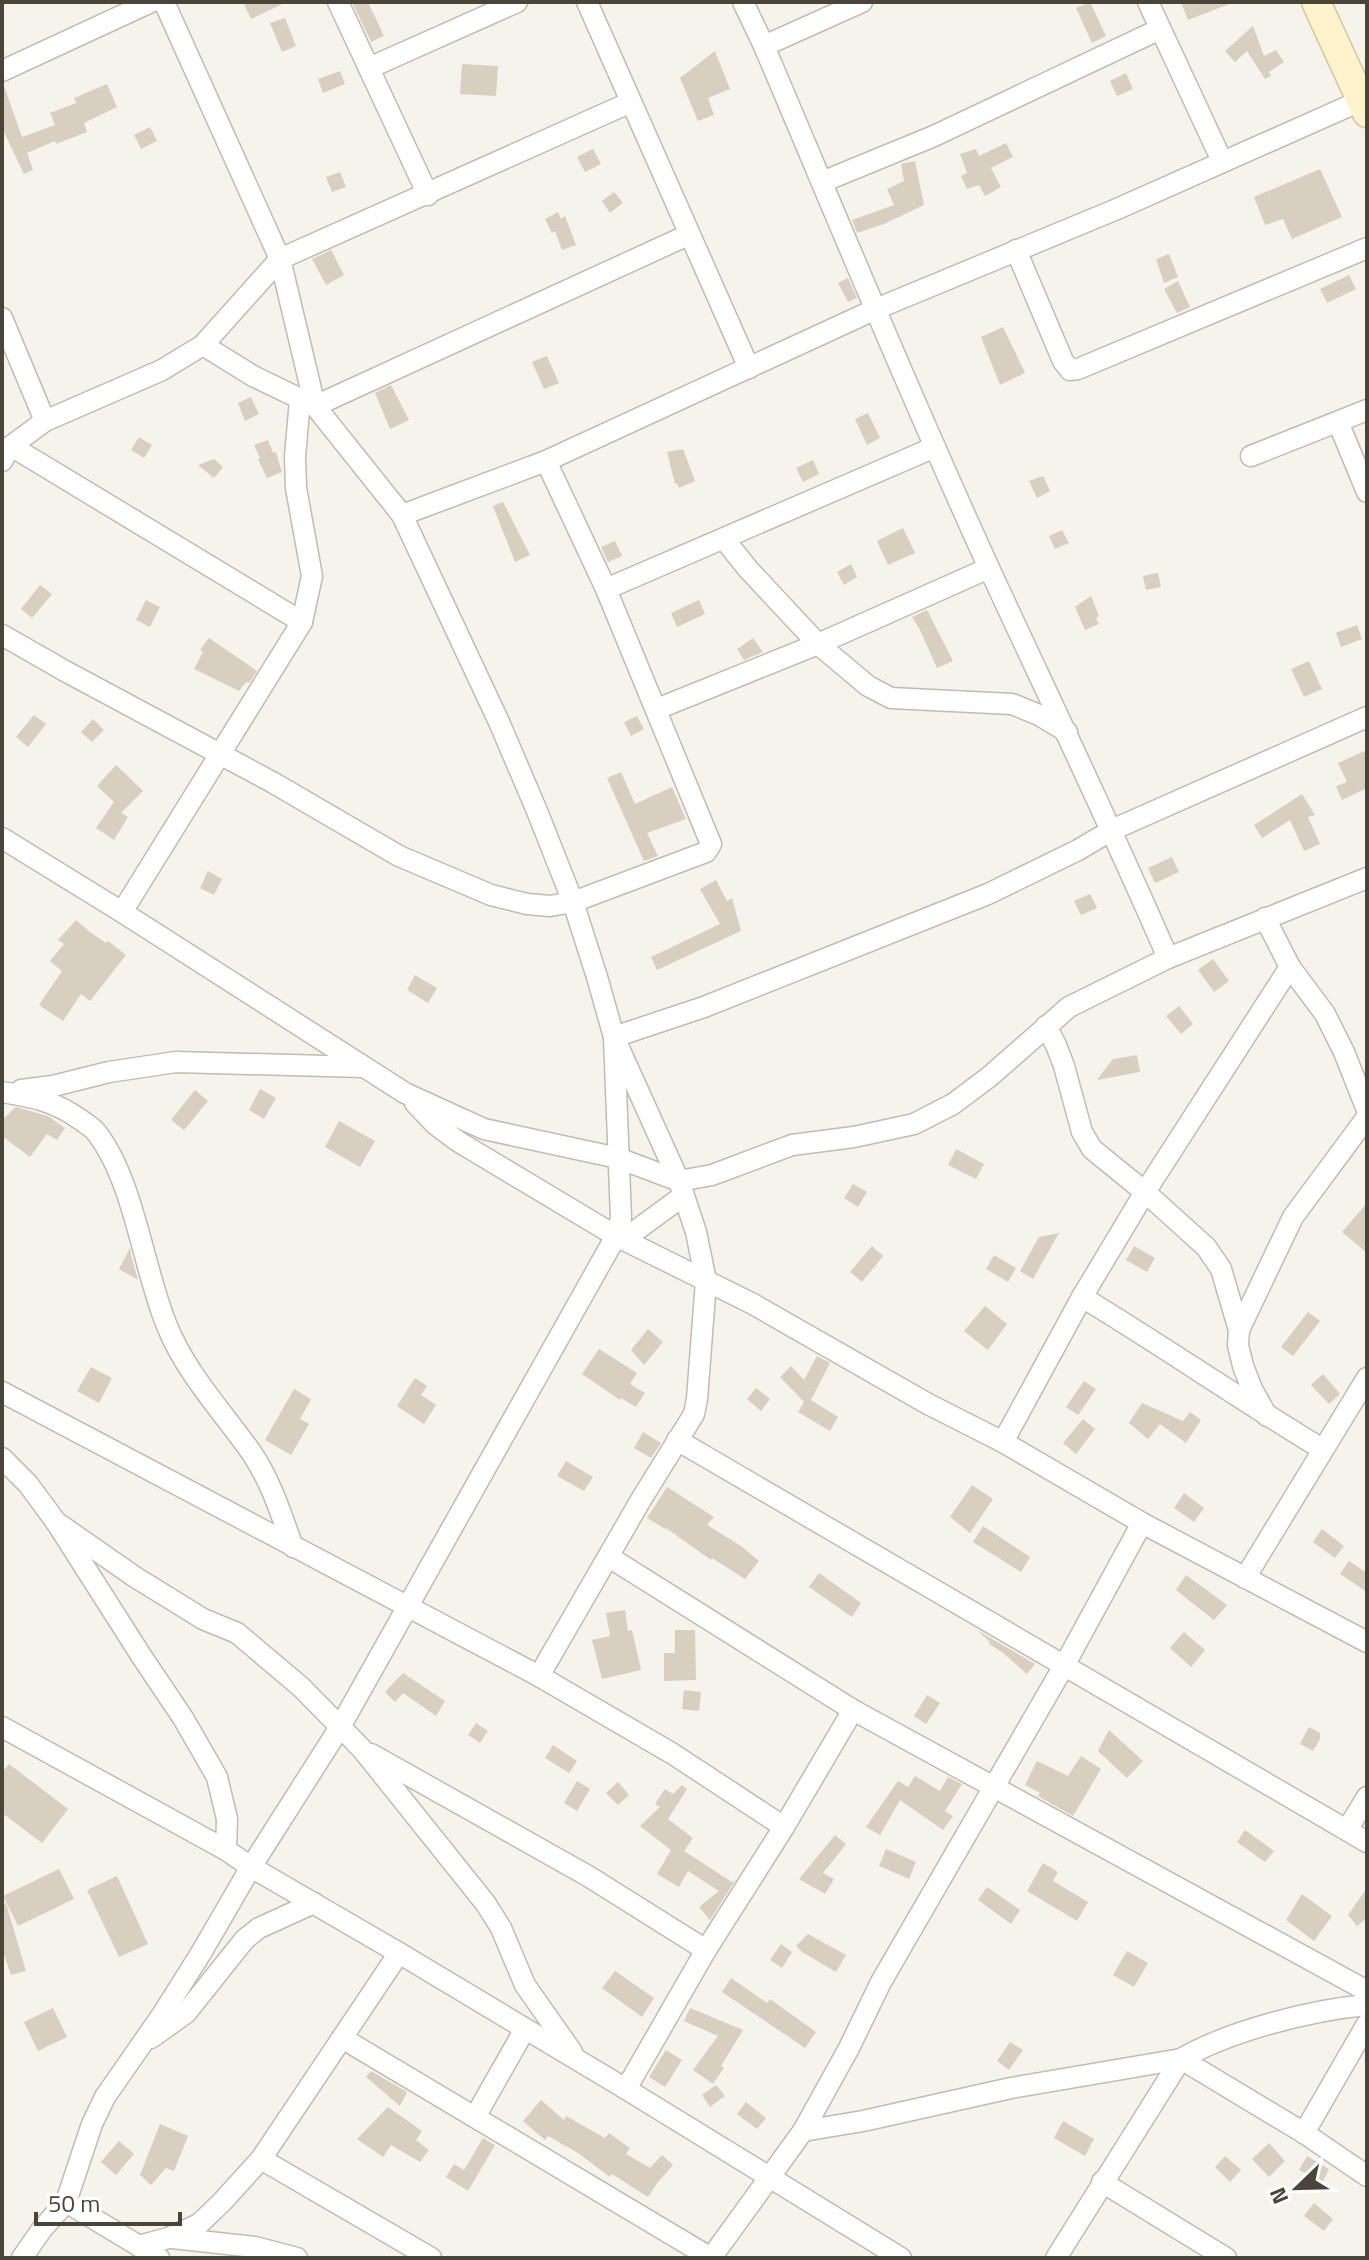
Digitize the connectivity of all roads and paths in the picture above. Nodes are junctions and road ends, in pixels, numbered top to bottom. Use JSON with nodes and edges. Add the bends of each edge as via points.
{"nodes":[{"id":1,"x":151,"y":2,"type":"edge"},
{"id":2,"x":164,"y":2,"type":"edge"},
{"id":3,"x":338,"y":2,"type":"edge"},
{"id":4,"x":517,"y":2,"type":"edge"},
{"id":5,"x":587,"y":2,"type":"edge"},
{"id":6,"x":743,"y":2,"type":"edge"},
{"id":7,"x":862,"y":2,"type":"edge"},
{"id":8,"x":1148,"y":2,"type":"edge"},
{"id":9,"x":1316,"y":2,"type":"edge"},
{"id":10,"x":1160,"y":29,"type":"junction"},
{"id":11,"x":764,"y":46,"type":"junction"},
{"id":12,"x":369,"y":68,"type":"junction"},
{"id":13,"x":2,"y":71,"type":"edge"},
{"id":14,"x":631,"y":102,"type":"junction"},
{"id":15,"x":1365,"y":104,"type":"edge"},
{"id":16,"x":1222,"y":161,"type":"junction"},
{"id":17,"x":822,"y":182,"type":"junction"},
{"id":18,"x":428,"y":195,"type":"junction"},
{"id":19,"x":688,"y":235,"type":"junction"},
{"id":20,"x":1367,"y":248,"type":"edge"},
{"id":21,"x":1016,"y":250,"type":"junction"},
{"id":22,"x":280,"y":259,"type":"junction"},
{"id":23,"x":876,"y":309,"type":"junction"},
{"id":24,"x":2,"y":318,"type":"edge"},
{"id":25,"x":203,"y":345,"type":"junction"},
{"id":26,"x":749,"y":368,"type":"junction"},
{"id":27,"x":308,"y":403,"type":"junction"},
{"id":28,"x":1367,"y":410,"type":"edge"},
{"id":29,"x":45,"y":421,"type":"junction"},
{"id":30,"x":1338,"y":422,"type":"junction"},
{"id":31,"x":935,"y":447,"type":"junction"},
{"id":32,"x":7,"y":454,"type":"edge"},
{"id":33,"x":1251,"y":456,"type":"dead end"},
{"id":34,"x":546,"y":461,"type":"junction"},
{"id":35,"x":1367,"y":492,"type":"edge"},
{"id":36,"x":402,"y":515,"type":"junction"},
{"id":37,"x":724,"y":539,"type":"junction"},
{"id":38,"x":989,"y":568,"type":"junction"},
{"id":39,"x":606,"y":589,"type":"junction"},
{"id":40,"x":302,"y":622,"type":"junction"},
{"id":41,"x":2,"y":635,"type":"edge"},
{"id":42,"x":818,"y":644,"type":"junction"},
{"id":43,"x":657,"y":709,"type":"junction"},
{"id":44,"x":1367,"y":717,"type":"edge"},
{"id":45,"x":1067,"y":732,"type":"junction"},
{"id":46,"x":218,"y":754,"type":"junction"},
{"id":47,"x":1112,"y":830,"type":"junction"},
{"id":48,"x":2,"y":838,"type":"edge"},
{"id":49,"x":1367,"y":878,"type":"edge"},
{"id":50,"x":573,"y":902,"type":"junction"},
{"id":51,"x":122,"y":912,"type":"junction"},
{"id":52,"x":1265,"y":918,"type":"junction"},
{"id":53,"x":1168,"y":958,"type":"junction"},
{"id":54,"x":1290,"y":967,"type":"junction"},
{"id":55,"x":1046,"y":1026,"type":"junction"},
{"id":56,"x":614,"y":1037,"type":"junction"},
{"id":57,"x":363,"y":1067,"type":"junction"},
{"id":58,"x":2,"y":1092,"type":"edge"},
{"id":59,"x":405,"y":1093,"type":"junction"},
{"id":60,"x":1367,"y":1110,"type":"edge"},
{"id":61,"x":1367,"y":1117,"type":"edge"},
{"id":62,"x":618,"y":1158,"type":"junction"},
{"id":63,"x":681,"y":1188,"type":"junction"},
{"id":64,"x":1145,"y":1192,"type":"junction"},
{"id":65,"x":619,"y":1238,"type":"junction"},
{"id":66,"x":706,"y":1281,"type":"junction"},
{"id":67,"x":1082,"y":1297,"type":"junction"},
{"id":68,"x":1239,"y":1330,"type":"junction"},
{"id":69,"x":1367,"y":1378,"type":"edge"},
{"id":70,"x":2,"y":1392,"type":"edge"},
{"id":71,"x":1267,"y":1416,"type":"junction"},
{"id":72,"x":677,"y":1440,"type":"junction"},
{"id":73,"x":1003,"y":1442,"type":"junction"},
{"id":74,"x":1322,"y":1449,"type":"junction"},
{"id":75,"x":2,"y":1458,"type":"edge"},
{"id":76,"x":56,"y":1522,"type":"junction"},
{"id":77,"x":1142,"y":1523,"type":"junction"},
{"id":78,"x":293,"y":1547,"type":"junction"},
{"id":79,"x":609,"y":1557,"type":"junction"},
{"id":80,"x":1245,"y":1578,"type":"junction"},
{"id":81,"x":406,"y":1606,"type":"junction"},
{"id":82,"x":1367,"y":1642,"type":"edge"},
{"id":83,"x":1065,"y":1664,"type":"junction"},
{"id":84,"x":539,"y":1676,"type":"junction"},
{"id":85,"x":853,"y":1710,"type":"junction"},
{"id":86,"x":2,"y":1727,"type":"edge"},
{"id":87,"x":340,"y":1727,"type":"junction"},
{"id":88,"x":362,"y":1749,"type":"junction"},
{"id":89,"x":993,"y":1788,"type":"junction"},
{"id":90,"x":1367,"y":1797,"type":"edge"},
{"id":91,"x":784,"y":1827,"type":"junction"},
{"id":92,"x":1347,"y":1830,"type":"junction"},
{"id":93,"x":1367,"y":1842,"type":"edge"},
{"id":94,"x":226,"y":1850,"type":"junction"},
{"id":95,"x":251,"y":1867,"type":"junction"},
{"id":96,"x":314,"y":1903,"type":"junction"},
{"id":97,"x":706,"y":1950,"type":"junction"},
{"id":98,"x":399,"y":1953,"type":"junction"},
{"id":99,"x":1367,"y":1991,"type":"edge"},
{"id":100,"x":1367,"y":2005,"type":"edge"},
{"id":101,"x":1367,"y":2024,"type":"edge"},
{"id":102,"x":525,"y":2029,"type":"junction"},
{"id":103,"x":342,"y":2038,"type":"junction"},
{"id":104,"x":144,"y":2042,"type":"junction"},
{"id":105,"x":1181,"y":2059,"type":"junction"},
{"id":106,"x":580,"y":2062,"type":"junction"},
{"id":107,"x":626,"y":2089,"type":"junction"},
{"id":108,"x":475,"y":2117,"type":"junction"},
{"id":109,"x":803,"y":2131,"type":"junction"},
{"id":110,"x":1304,"y":2133,"type":"junction"},
{"id":111,"x":261,"y":2159,"type":"junction"},
{"id":112,"x":1367,"y":2176,"type":"edge"},
{"id":113,"x":768,"y":2177,"type":"junction"},
{"id":114,"x":1102,"y":2182,"type":"junction"},
{"id":115,"x":66,"y":2202,"type":"junction"},
{"id":116,"x":168,"y":2238,"type":"junction"},
{"id":117,"x":139,"y":2246,"type":"junction"},
{"id":118,"x":425,"y":2255,"type":"edge"},
{"id":119,"x":898,"y":2257,"type":"edge"},
{"id":120,"x":22,"y":2258,"type":"edge"},
{"id":121,"x":159,"y":2258,"type":"edge"},
{"id":122,"x":297,"y":2258,"type":"edge"},
{"id":123,"x":395,"y":2258,"type":"edge"},
{"id":124,"x":711,"y":2258,"type":"edge"},
{"id":125,"x":1056,"y":2258,"type":"edge"},
{"id":126,"x":1226,"y":2258,"type":"edge"}],
"edges":[{"from":1,"to":13,"type":"street"},
{"from":2,"to":22,"type":"street"},
{"from":3,"to":12,"type":"street"},
{"from":4,"to":12,"type":"street"},
{"from":5,"to":14,"type":"street"},
{"from":6,"to":11,"type":"street"},
{"from":7,"to":11,"type":"street"},
{"from":8,"to":10,"type":"street"},
{"from":9,"to":15,"type":"street"},
{"from":10,"to":16,"type":"street"},
{"from":10,"to":17,"type":"street","via":[[934,136]]},
{"from":11,"to":17,"type":"street"},
{"from":12,"to":18,"type":"street"},
{"from":14,"to":18,"type":"street"},
{"from":14,"to":19,"type":"street"},
{"from":15,"to":16,"type":"street"},
{"from":16,"to":21,"type":"street"},
{"from":17,"to":23,"type":"street"},
{"from":18,"to":22,"type":"street"},
{"from":19,"to":26,"type":"street"},
{"from":19,"to":27,"type":"street"},
{"from":20,"to":21,"type":"street","via":[[1070,370]]},
{"from":21,"to":23,"type":"street"},
{"from":22,"to":25,"type":"street"},
{"from":22,"to":27,"type":"street"},
{"from":23,"to":26,"type":"street"},
{"from":23,"to":31,"type":"street"},
{"from":24,"to":29,"type":"street"},
{"from":25,"to":27,"type":"street"},
{"from":25,"to":29,"type":"street","via":[[162,370]]},
{"from":26,"to":34,"type":"street"},
{"from":27,"to":36,"type":"street"},
{"from":27,"to":40,"type":"street","via":[[295,456],[312,576]]},
{"from":28,"to":30,"type":"street"},
{"from":29,"to":32,"type":"street"},
{"from":30,"to":33,"type":"street"},
{"from":30,"to":35,"type":"street"},
{"from":31,"to":37,"type":"street"},
{"from":31,"to":38,"type":"street"},
{"from":32,"to":40,"type":"street"},
{"from":34,"to":36,"type":"street"},
{"from":34,"to":39,"type":"street"},
{"from":36,"to":50,"type":"street","via":[[499,722]]},
{"from":37,"to":39,"type":"street"},
{"from":37,"to":42,"type":"street"},
{"from":38,"to":42,"type":"street"},
{"from":38,"to":45,"type":"street"},
{"from":39,"to":43,"type":"street"},
{"from":40,"to":46,"type":"street"},
{"from":41,"to":46,"type":"street"},
{"from":42,"to":43,"type":"street"},
{"from":42,"to":45,"type":"street","via":[[868,686],[891,698],[1012,704]]},
{"from":43,"to":50,"type":"street","via":[[711,844],[706,852]]},
{"from":44,"to":47,"type":"street"},
{"from":45,"to":47,"type":"street"},
{"from":46,"to":50,"type":"street","via":[[441,876],[527,904]]},
{"from":46,"to":51,"type":"street"},
{"from":47,"to":53,"type":"street"},
{"from":47,"to":56,"type":"street","via":[[988,894],[704,1007]]},
{"from":48,"to":51,"type":"street"},
{"from":49,"to":52,"type":"street"},
{"from":50,"to":56,"type":"street"},
{"from":51,"to":57,"type":"street"},
{"from":52,"to":53,"type":"street"},
{"from":52,"to":54,"type":"street"},
{"from":53,"to":55,"type":"street","via":[[1069,1007]]},
{"from":54,"to":60,"type":"street","via":[[1325,1014]]},
{"from":54,"to":64,"type":"street"},
{"from":55,"to":63,"type":"street","via":[[953,1104],[914,1124],[792,1145]]},
{"from":55,"to":64,"type":"street","via":[[1092,1149]]},
{"from":56,"to":62,"type":"street"},
{"from":56,"to":63,"type":"street"},
{"from":57,"to":58,"type":"street","via":[[176,1062]]},
{"from":57,"to":59,"type":"street"},
{"from":58,"to":78,"type":"street","via":[[62,1107],[94,1129],[128,1199],[167,1327],[190,1371],[252,1454],[273,1491]]},
{"from":59,"to":62,"type":"street","via":[[484,1129]]},
{"from":59,"to":65,"type":"street","via":[[459,1142]]},
{"from":61,"to":68,"type":"street","via":[[1293,1217]]},
{"from":62,"to":63,"type":"street"},
{"from":62,"to":65,"type":"street"},
{"from":63,"to":65,"type":"street"},
{"from":63,"to":66,"type":"street"},
{"from":64,"to":67,"type":"street"},
{"from":64,"to":68,"type":"street","via":[[1206,1247],[1221,1269]]},
{"from":65,"to":66,"type":"street"},
{"from":65,"to":81,"type":"street"},
{"from":66,"to":72,"type":"street","via":[[697,1399]]},
{"from":66,"to":73,"type":"street"},
{"from":67,"to":71,"type":"street"},
{"from":67,"to":73,"type":"street"},
{"from":68,"to":71,"type":"street","via":[[1243,1366]]},
{"from":69,"to":74,"type":"street"},
{"from":70,"to":78,"type":"street"},
{"from":71,"to":74,"type":"street"},
{"from":72,"to":79,"type":"street"},
{"from":72,"to":83,"type":"street"},
{"from":73,"to":77,"type":"street"},
{"from":74,"to":80,"type":"street"},
{"from":75,"to":76,"type":"street"},
{"from":76,"to":87,"type":"street","via":[[203,1619],[237,1633]]},
{"from":76,"to":94,"type":"street","via":[[217,1777],[227,1819]]},
{"from":77,"to":80,"type":"street"},
{"from":77,"to":83,"type":"street"},
{"from":78,"to":81,"type":"street"},
{"from":79,"to":84,"type":"street"},
{"from":79,"to":85,"type":"street"},
{"from":80,"to":82,"type":"street"},
{"from":81,"to":84,"type":"street"},
{"from":81,"to":87,"type":"street"},
{"from":83,"to":89,"type":"street"},
{"from":83,"to":92,"type":"street"},
{"from":84,"to":91,"type":"street"},
{"from":85,"to":89,"type":"street"},
{"from":85,"to":91,"type":"street"},
{"from":86,"to":94,"type":"street"},
{"from":87,"to":88,"type":"street"},
{"from":87,"to":95,"type":"street"},
{"from":88,"to":97,"type":"street","via":[[588,1876]]},
{"from":88,"to":106,"type":"street","via":[[486,1904],[525,1985]]},
{"from":89,"to":99,"type":"street"},
{"from":89,"to":109,"type":"street"},
{"from":90,"to":92,"type":"street"},
{"from":91,"to":97,"type":"street"},
{"from":92,"to":93,"type":"street"},
{"from":94,"to":95,"type":"street"},
{"from":95,"to":96,"type":"street"},
{"from":95,"to":104,"type":"street"},
{"from":96,"to":98,"type":"street"},
{"from":96,"to":104,"type":"street","via":[[245,1939],[186,2013]]},
{"from":97,"to":107,"type":"street"},
{"from":98,"to":102,"type":"street"},
{"from":98,"to":103,"type":"street"},
{"from":100,"to":105,"type":"street","via":[[1276,2022]]},
{"from":101,"to":110,"type":"street"},
{"from":102,"to":106,"type":"street"},
{"from":102,"to":108,"type":"street"},
{"from":103,"to":108,"type":"street"},
{"from":103,"to":111,"type":"street"},
{"from":104,"to":115,"type":"street","via":[[105,2097]]},
{"from":105,"to":109,"type":"street"},
{"from":105,"to":110,"type":"street"},
{"from":105,"to":114,"type":"street"},
{"from":106,"to":107,"type":"street"},
{"from":107,"to":113,"type":"street"},
{"from":108,"to":124,"type":"street"},
{"from":109,"to":113,"type":"street"},
{"from":110,"to":112,"type":"street"},
{"from":111,"to":116,"type":"street","via":[[199,2224]]},
{"from":111,"to":118,"type":"street"},
{"from":113,"to":119,"type":"street"},
{"from":113,"to":124,"type":"street"},
{"from":114,"to":125,"type":"street"},
{"from":114,"to":126,"type":"street"},
{"from":115,"to":117,"type":"street"},
{"from":115,"to":120,"type":"street"},
{"from":116,"to":117,"type":"street"},
{"from":116,"to":122,"type":"street","via":[[255,2247]]},
{"from":117,"to":121,"type":"street"},
{"from":118,"to":123,"type":"street"}]}
